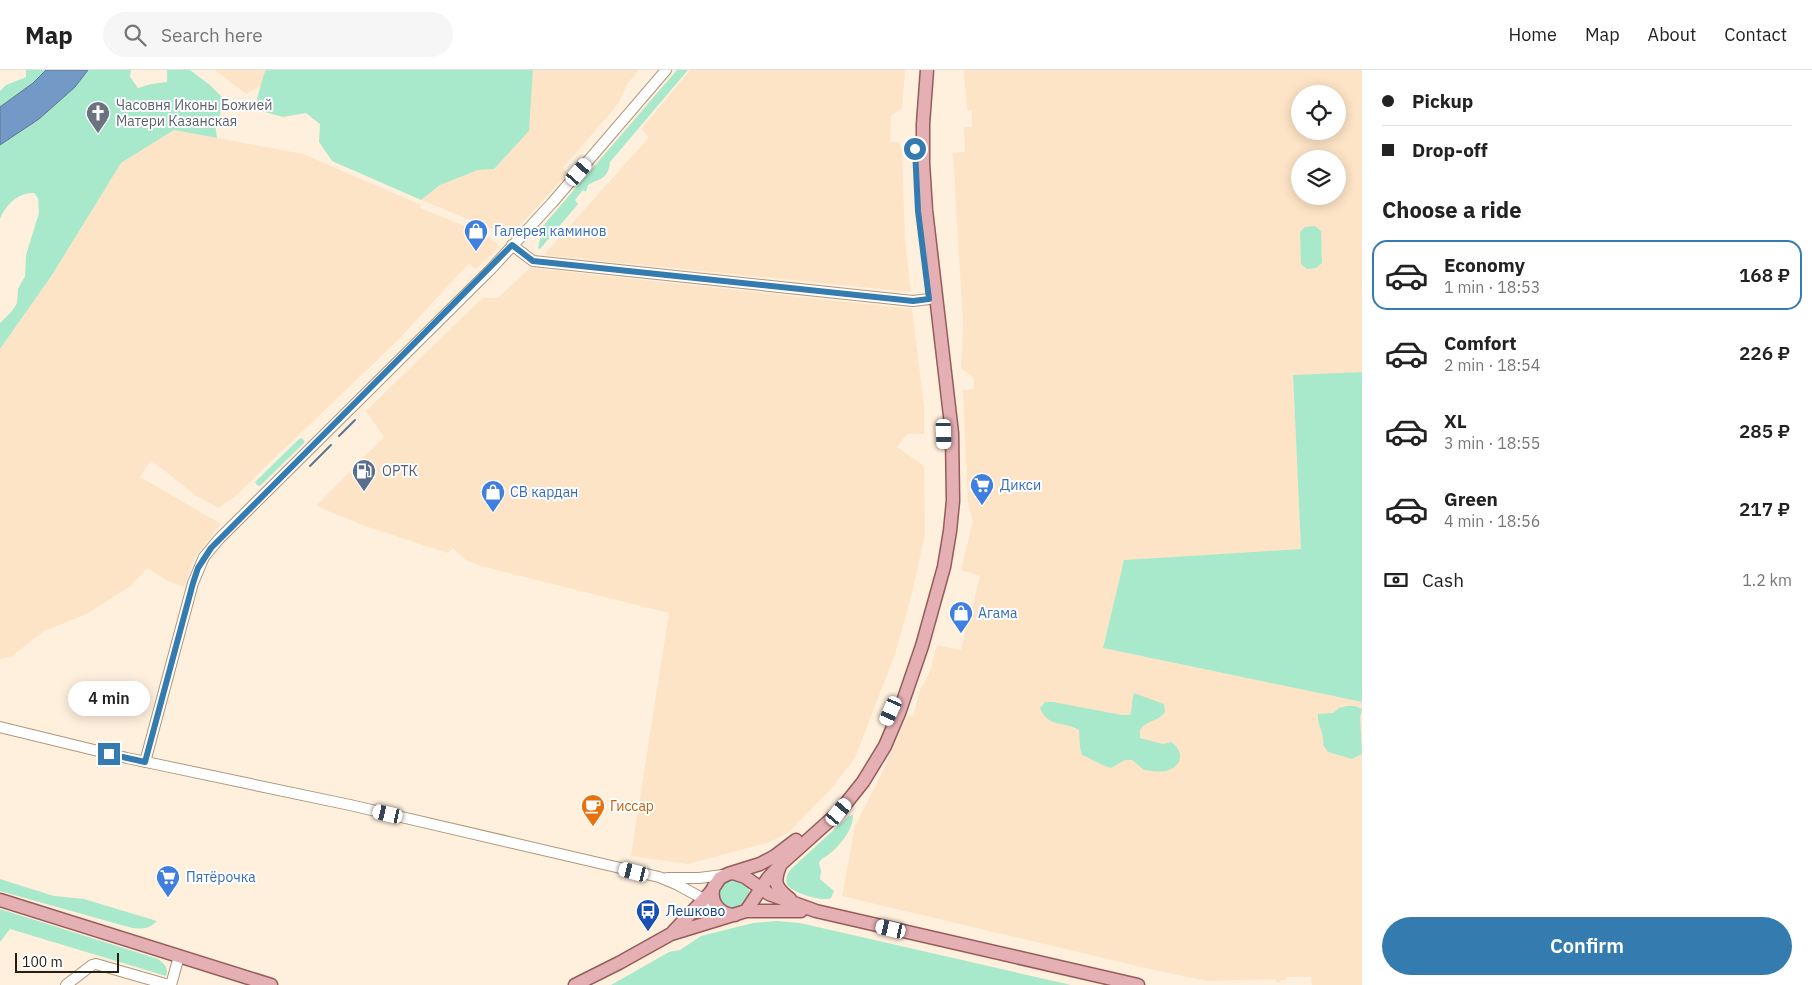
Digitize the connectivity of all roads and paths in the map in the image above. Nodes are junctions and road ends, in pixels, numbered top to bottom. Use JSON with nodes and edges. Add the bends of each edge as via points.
{"nodes":[{"id":1,"x":666,"y":70,"type":"edge"},
{"id":2,"x":919,"y":70,"type":"edge"},
{"id":3,"x":927,"y":70,"type":"edge"},
{"id":4,"x":512,"y":245,"type":"junction"},
{"id":5,"x":929,"y":299,"type":"junction"},
{"id":6,"x":0,"y":727,"type":"edge"},
{"id":7,"x":145,"y":762,"type":"junction"},
{"id":8,"x":780,"y":866,"type":"junction"},
{"id":9,"x":659,"y":877,"type":"junction"},
{"id":10,"x":724,"y":877,"type":"junction"},
{"id":11,"x":750,"y":881,"type":"junction"},
{"id":12,"x":682,"y":887,"type":"junction"},
{"id":13,"x":761,"y":889,"type":"junction"},
{"id":14,"x":704,"y":899,"type":"junction"},
{"id":15,"x":0,"y":900,"type":"edge"},
{"id":16,"x":796,"y":904,"type":"junction"},
{"id":17,"x":716,"y":906,"type":"junction"},
{"id":18,"x":746,"y":909,"type":"junction"},
{"id":19,"x":816,"y":911,"type":"junction"},
{"id":20,"x":684,"y":921,"type":"junction"},
{"id":21,"x":671,"y":934,"type":"junction"},
{"id":22,"x":179,"y":956,"type":"junction"},
{"id":23,"x":66,"y":985,"type":"edge"},
{"id":24,"x":170,"y":985,"type":"edge"},
{"id":25,"x":271,"y":985,"type":"edge"},
{"id":26,"x":575,"y":985,"type":"edge"},
{"id":27,"x":1138,"y":985,"type":"edge"}],
"edges":[{"from":1,"to":4,"type":"street"},
{"from":2,"to":5,"type":"main road","via":[[915,163]]},
{"from":3,"to":8,"type":"main road","via":[[923,124],[926,201],[954,476],[944,567],[911,679],[885,746],[863,782],[839,812]]},
{"from":4,"to":5,"type":"street","via":[[533,261],[913,301]]},
{"from":4,"to":7,"type":"street","via":[[204,557],[188,599]]},
{"from":5,"to":10,"type":"main road","via":[[944,434],[942,531],[936,566],[914,645],[891,711],[856,778],[835,804],[787,848],[760,864]]},
{"from":6,"to":7,"type":"street"},
{"from":7,"to":9,"type":"street","via":[[350,805]]},
{"from":8,"to":13,"type":"main road"},
{"from":8,"to":16,"type":"main road","via":[[776,875],[777,886]]},
{"from":9,"to":10,"type":"street"},
{"from":9,"to":12,"type":"street"},
{"from":10,"to":11,"type":"main road","via":[[745,877]]},
{"from":10,"to":14,"type":"main road"},
{"from":10,"to":17,"type":"main road","via":[[712,895]]},
{"from":11,"to":13,"type":"main road"},
{"from":11,"to":18,"type":"main road","via":[[754,891]]},
{"from":12,"to":14,"type":"street"},
{"from":12,"to":20,"type":"street","via":[[691,906]]},
{"from":13,"to":16,"type":"main road"},
{"from":13,"to":18,"type":"main road"},
{"from":14,"to":17,"type":"street"},
{"from":14,"to":20,"type":"main road"},
{"from":15,"to":22,"type":"main road"},
{"from":16,"to":19,"type":"main road"},
{"from":17,"to":18,"type":"main road","via":[[726,914]]},
{"from":18,"to":19,"type":"main road"},
{"from":18,"to":21,"type":"main road"},
{"from":19,"to":27,"type":"main road"},
{"from":20,"to":21,"type":"main road"},
{"from":21,"to":26,"type":"main road"},
{"from":22,"to":24,"type":"street"},
{"from":22,"to":25,"type":"main road"},
{"from":23,"to":24,"type":"street","via":[[96,964]]}]}
